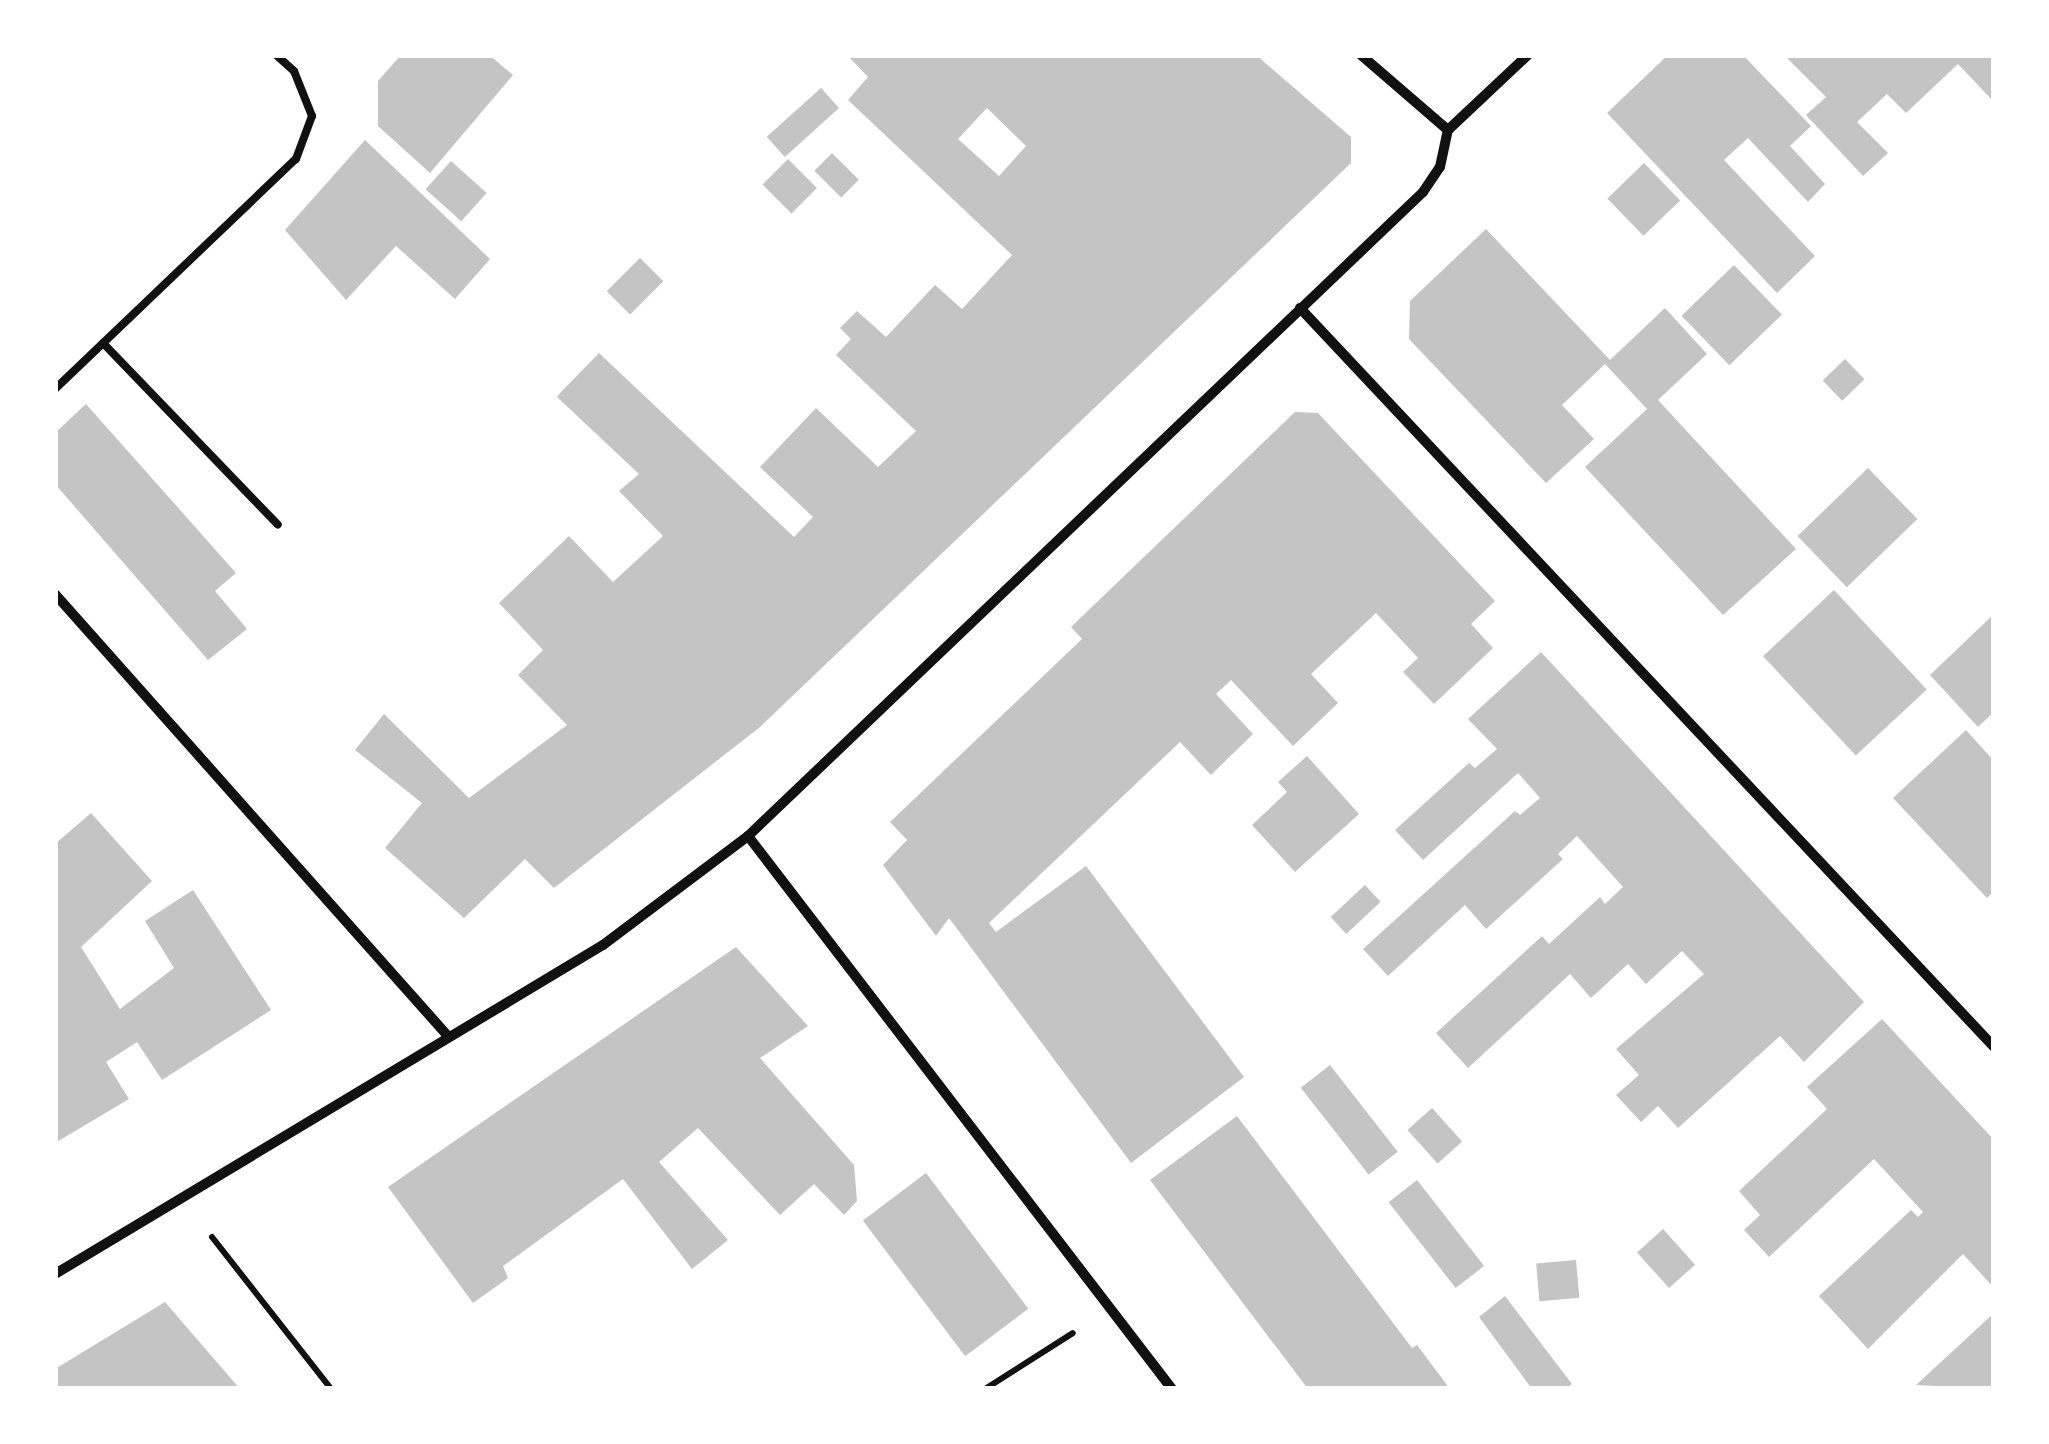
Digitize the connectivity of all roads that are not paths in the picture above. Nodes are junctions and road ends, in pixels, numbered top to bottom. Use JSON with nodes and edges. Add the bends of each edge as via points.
{"nodes":[{"id":1,"x":276,"y":55,"type":"edge"},
{"id":2,"x":1361,"y":55,"type":"edge"},
{"id":3,"x":1528,"y":55,"type":"edge"},
{"id":4,"x":1448,"y":130,"type":"junction"},
{"id":5,"x":1300,"y":308,"type":"junction"},
{"id":6,"x":103,"y":343,"type":"junction"},
{"id":7,"x":55,"y":389,"type":"edge"},
{"id":8,"x":278,"y":525,"type":"dead end"},
{"id":9,"x":55,"y":594,"type":"edge"},
{"id":10,"x":748,"y":836,"type":"junction"},
{"id":11,"x":447,"y":1035,"type":"junction"},
{"id":12,"x":1994,"y":1047,"type":"edge"},
{"id":13,"x":55,"y":1274,"type":"edge"},
{"id":14,"x":1172,"y":1389,"type":"edge"}],
"edges":[{"from":1,"to":6,"type":"lane","via":[[294,71],[312,116],[296,160]]},
{"from":2,"to":4,"type":"street"},
{"from":3,"to":4,"type":"street"},
{"from":4,"to":5,"type":"street","via":[[1440,167],[1423,192]]},
{"from":5,"to":10,"type":"street"},
{"from":5,"to":12,"type":"street"},
{"from":6,"to":7,"type":"lane"},
{"from":6,"to":8,"type":"lane"},
{"from":9,"to":11,"type":"street"},
{"from":10,"to":11,"type":"street","via":[[603,945]]},
{"from":10,"to":14,"type":"street"},
{"from":11,"to":13,"type":"street"}]}
